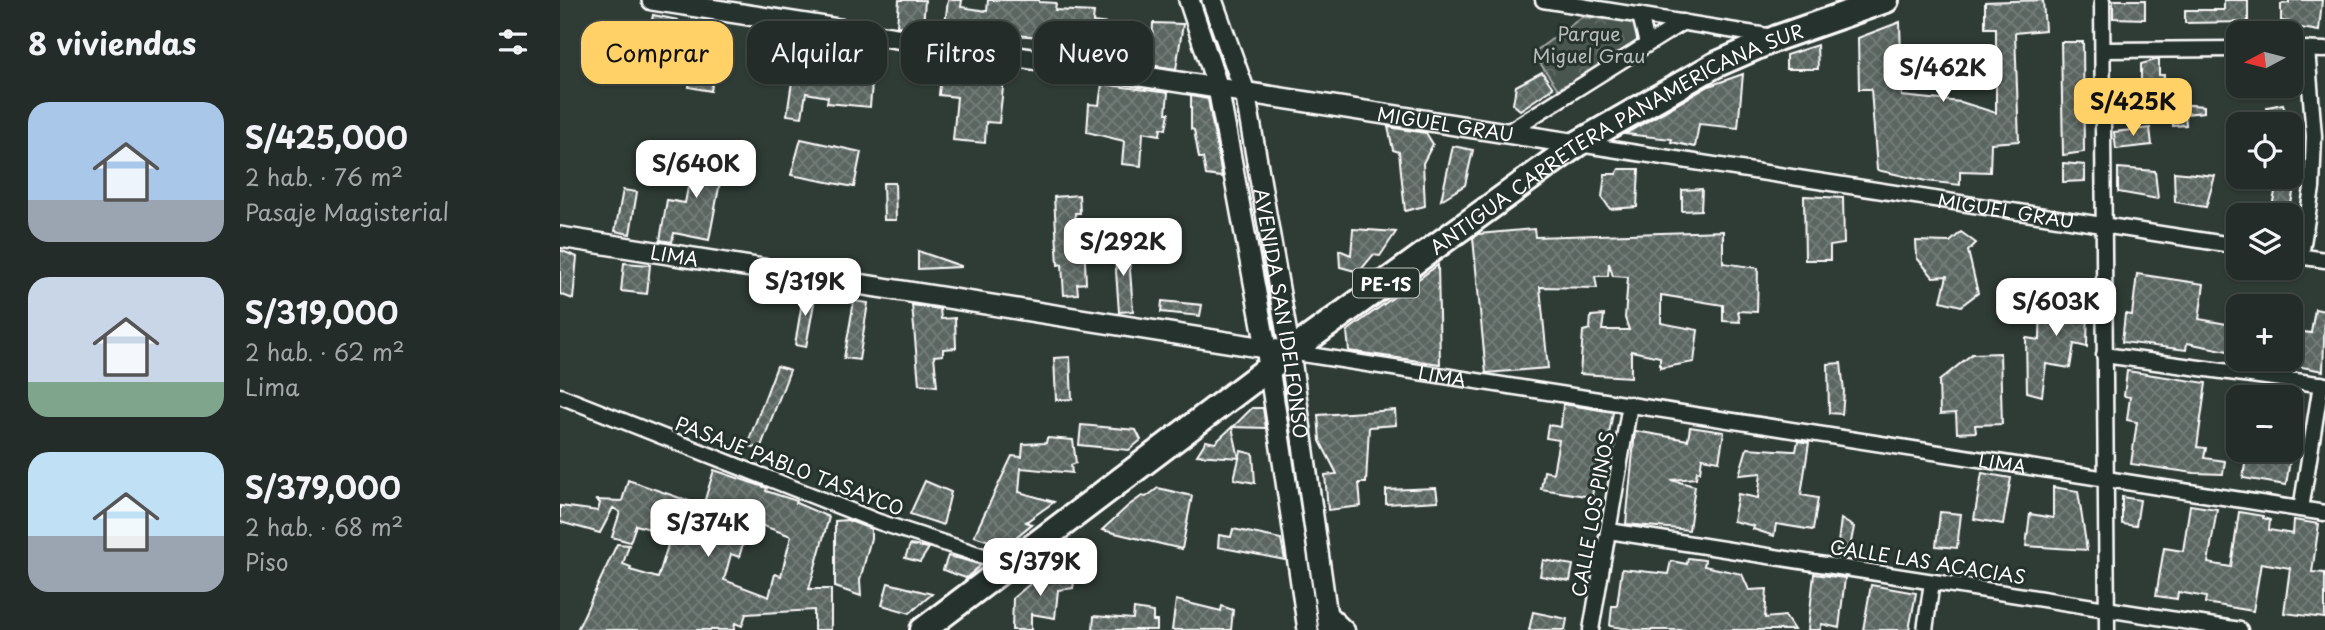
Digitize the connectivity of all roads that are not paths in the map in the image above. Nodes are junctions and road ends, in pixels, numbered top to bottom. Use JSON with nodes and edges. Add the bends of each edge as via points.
{"nodes":[{"id":1,"x":652,"y":0,"type":"edge"},
{"id":2,"x":1189,"y":0,"type":"edge"},
{"id":3,"x":1212,"y":0,"type":"edge"},
{"id":4,"x":1543,"y":0,"type":"edge"},
{"id":5,"x":1886,"y":0,"type":"edge"},
{"id":6,"x":2102,"y":0,"type":"edge"},
{"id":7,"x":1640,"y":15,"type":"junction"},
{"id":8,"x":1683,"y":22,"type":"junction"},
{"id":9,"x":1777,"y":38,"type":"junction"},
{"id":10,"x":1647,"y":44,"type":"junction"},
{"id":11,"x":2303,"y":48,"type":"edge"},
{"id":12,"x":2307,"y":48,"type":"junction"},
{"id":13,"x":2226,"y":49,"type":"edge"},
{"id":14,"x":2103,"y":50,"type":"junction"},
{"id":15,"x":2325,"y":50,"type":"edge"},
{"id":16,"x":1218,"y":88,"type":"junction"},
{"id":17,"x":1245,"y":92,"type":"junction"},
{"id":18,"x":1506,"y":133,"type":"junction"},
{"id":19,"x":1577,"y":144,"type":"junction"},
{"id":20,"x":2105,"y":225,"type":"junction"},
{"id":21,"x":2303,"y":226,"type":"edge"},
{"id":22,"x":560,"y":237,"type":"edge"},
{"id":23,"x":2226,"y":244,"type":"edge"},
{"id":24,"x":2303,"y":257,"type":"edge"},
{"id":25,"x":2325,"y":260,"type":"edge"},
{"id":26,"x":2104,"y":355,"type":"junction"},
{"id":27,"x":1275,"y":356,"type":"junction"},
{"id":28,"x":2323,"y":384,"type":"edge"},
{"id":29,"x":560,"y":396,"type":"edge"},
{"id":30,"x":1630,"y":404,"type":"junction"},
{"id":31,"x":2105,"y":478,"type":"junction"},
{"id":32,"x":2301,"y":509,"type":"junction"},
{"id":33,"x":2325,"y":513,"type":"edge"},
{"id":34,"x":1609,"y":531,"type":"junction"},
{"id":35,"x":1008,"y":564,"type":"junction"},
{"id":36,"x":1932,"y":582,"type":"junction"},
{"id":37,"x":2106,"y":608,"type":"junction"},
{"id":38,"x":1328,"y":620,"type":"edge"},
{"id":39,"x":923,"y":630,"type":"edge"},
{"id":40,"x":1308,"y":630,"type":"edge"},
{"id":41,"x":1348,"y":630,"type":"edge"},
{"id":42,"x":1591,"y":630,"type":"edge"},
{"id":43,"x":1925,"y":630,"type":"edge"},
{"id":44,"x":2106,"y":630,"type":"edge"},
{"id":45,"x":2239,"y":630,"type":"edge"}],
"edges":[{"from":1,"to":16,"type":"main road","name":"MIGUEL GRAU"},
{"from":2,"to":16,"type":"main road","name":"AVENIDA SAN IDELFONSO"},
{"from":3,"to":17,"type":"main road","name":"AVENIDA SAN IDELFONSO"},
{"from":4,"to":7,"type":"street"},
{"from":5,"to":9,"type":"highway","name":"ANTIGUA CARRETERA PANAMERICANA SUR","number":"PE-1S"},
{"from":6,"to":14,"type":"street"},
{"from":7,"to":8,"type":"street"},
{"from":7,"to":10,"type":"street"},
{"from":8,"to":9,"type":"street"},
{"from":8,"to":10,"type":"street"},
{"from":9,"to":19,"type":"highway","name":"ANTIGUA CARRETERA PANAMERICANA SUR","number":"PE-1S","via":[[1715,65]]},
{"from":10,"to":18,"type":"street"},
{"from":11,"to":12,"type":"street"},
{"from":12,"to":15,"type":"street"},
{"from":12,"to":21,"type":"street","via":[[2314,136],[2312,188]]},
{"from":13,"to":14,"type":"street"},
{"from":14,"to":20,"type":"street"},
{"from":16,"to":17,"type":"main road","name":"MIGUEL GRAU"},
{"from":16,"to":27,"type":"main road","name":"AVENIDA SAN IDELFONSO"},
{"from":17,"to":18,"type":"main road","name":"MIGUEL GRAU"},
{"from":17,"to":27,"type":"main road","name":"AVENIDA SAN IDELFONSO"},
{"from":18,"to":19,"type":"main road","name":"MIGUEL GRAU"},
{"from":19,"to":20,"type":"street","name":"MIGUEL GRAU"},
{"from":19,"to":27,"type":"highway","name":"ANTIGUA CARRETERA PANAMERICANA SUR","number":"PE-1S"},
{"from":20,"to":23,"type":"street","name":"MIGUEL GRAU"},
{"from":20,"to":26,"type":"street"},
{"from":22,"to":27,"type":"main road","name":"LIMA"},
{"from":24,"to":25,"type":"street"},
{"from":26,"to":28,"type":"street"},
{"from":26,"to":31,"type":"street"},
{"from":27,"to":30,"type":"street","name":"LIMA"},
{"from":27,"to":35,"type":"highway","name":"ANTIGUA CARRETERA PANAMERICANA SUR","number":"PE-1S"},
{"from":27,"to":38,"type":"main road","name":"AVENIDA SAN IDELFONSO"},
{"from":27,"to":40,"type":"main road","name":"AVENIDA SAN IDELFONSO"},
{"from":28,"to":32,"type":"street"},
{"from":29,"to":35,"type":"street","name":"PASAJE PABLO TASAYCO","via":[[879,522]]},
{"from":30,"to":31,"type":"street","name":"LIMA"},
{"from":30,"to":34,"type":"street","name":"CALLE LOS PINOS"},
{"from":31,"to":32,"type":"street","name":"LIMA"},
{"from":31,"to":37,"type":"street"},
{"from":32,"to":33,"type":"street","name":"LIMA"},
{"from":34,"to":36,"type":"street","name":"CALLE LAS ACACIAS"},
{"from":34,"to":42,"type":"street","name":"CALLE LOS PINOS"},
{"from":35,"to":39,"type":"highway","name":"ANTIGUA CARRETERA PANAMERICANA SUR","number":"PE-1S"},
{"from":36,"to":37,"type":"street","name":"CALLE LAS ACACIAS"},
{"from":36,"to":43,"type":"street"},
{"from":37,"to":44,"type":"street"},
{"from":37,"to":45,"type":"street","name":"CALLE LAS ACACIAS"},
{"from":38,"to":41,"type":"street"}]}
